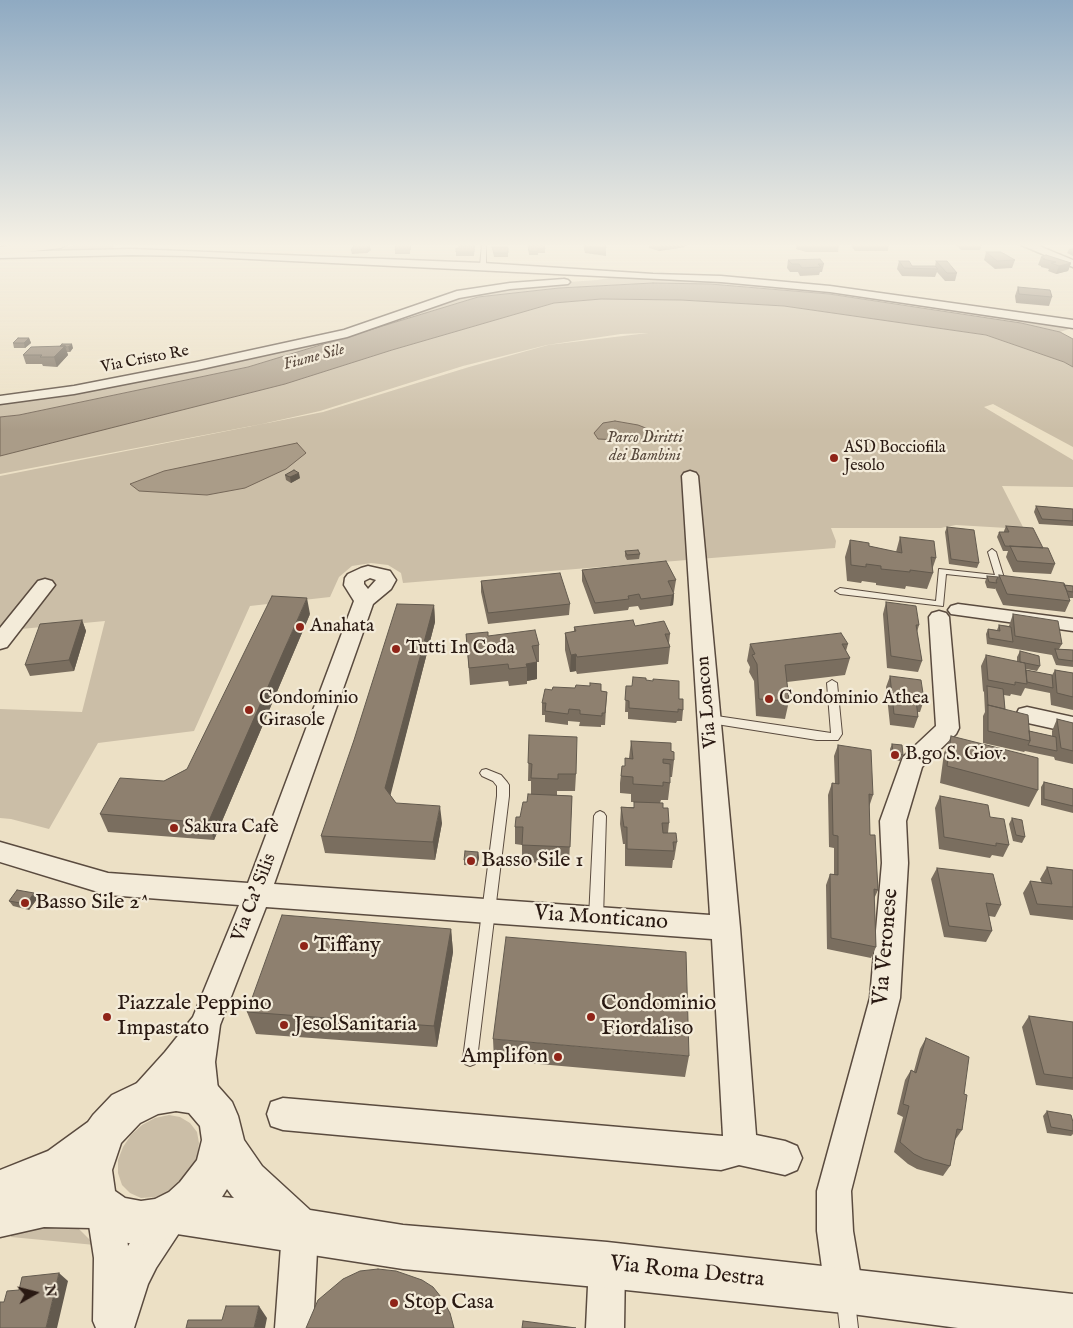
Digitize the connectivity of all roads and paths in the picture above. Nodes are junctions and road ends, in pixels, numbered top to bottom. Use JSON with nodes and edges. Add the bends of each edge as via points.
{"nodes":[{"id":1,"x":424,"y":306,"type":"edge"},
{"id":2,"x":961,"y":306,"type":"edge"},
{"id":3,"x":1070,"y":320,"type":"edge"},
{"id":4,"x":1073,"y":331,"type":"edge"},
{"id":5,"x":0,"y":400,"type":"edge"},
{"id":6,"x":690,"y":476,"type":"dead end"},
{"id":7,"x":992,"y":552,"type":"dead end"},
{"id":8,"x":45,"y":585,"type":"dead end"},
{"id":9,"x":840,"y":591,"type":"dead end"},
{"id":10,"x":364,"y":602,"type":"dead end"},
{"id":11,"x":1073,"y":625,"type":"edge"},
{"id":12,"x":0,"y":642,"type":"edge"},
{"id":13,"x":832,"y":683,"type":"dead end"},
{"id":14,"x":1027,"y":715,"type":"edge"},
{"id":15,"x":710,"y":719,"type":"junction"},
{"id":16,"x":1073,"y":726,"type":"edge"},
{"id":17,"x":486,"y":773,"type":"dead end"},
{"id":18,"x":600,"y":816,"type":"dead end"},
{"id":19,"x":0,"y":852,"type":"edge"},
{"id":20,"x":257,"y":894,"type":"junction"},
{"id":21,"x":488,"y":911,"type":"junction"},
{"id":22,"x":596,"y":918,"type":"junction"},
{"id":23,"x":726,"y":928,"type":"junction"},
{"id":24,"x":205,"y":1025,"type":"junction"},
{"id":25,"x":470,"y":1060,"type":"dead end"},
{"id":26,"x":144,"y":1098,"type":"junction"},
{"id":27,"x":203,"y":1099,"type":"junction"},
{"id":28,"x":283,"y":1114,"type":"dead end"},
{"id":29,"x":102,"y":1136,"type":"junction"},
{"id":30,"x":222,"y":1145,"type":"junction"},
{"id":31,"x":739,"y":1148,"type":"junction"},
{"id":32,"x":785,"y":1158,"type":"dead end"},
{"id":33,"x":0,"y":1191,"type":"edge"},
{"id":34,"x":102,"y":1209,"type":"junction"},
{"id":35,"x":172,"y":1214,"type":"junction"},
{"id":36,"x":0,"y":1215,"type":"edge"},
{"id":37,"x":300,"y":1232,"type":"junction"},
{"id":38,"x":607,"y":1265,"type":"junction"},
{"id":39,"x":846,"y":1309,"type":"edge"},
{"id":40,"x":1073,"y":1317,"type":"edge"},
{"id":41,"x":113,"y":1328,"type":"edge"},
{"id":42,"x":294,"y":1328,"type":"edge"},
{"id":43,"x":605,"y":1328,"type":"edge"}],
"edges":[{"from":1,"to":5,"type":"street","name":"Via Cristo Re","via":[[347,332],[304,342],[74,390]]},
{"from":2,"to":3,"type":"street"},
{"from":3,"to":4,"type":"street"},
{"from":6,"to":15,"type":"street","name":"Via Loncon"},
{"from":7,"to":9,"type":"lane","via":[[1000,578],[942,571],[940,604]]},
{"from":8,"to":12,"type":"street"},
{"from":10,"to":20,"type":"street","name":"Via Ca' Silis"},
{"from":11,"to":39,"type":"street","name":"Via Veronese","via":[[948,613],[948,728],[911,763],[893,821],[895,863],[885,998],[834,1191],[835,1231]]},
{"from":13,"to":15,"type":"lane","via":[[837,734],[834,737]]},
{"from":14,"to":16,"type":"street"},
{"from":15,"to":23,"type":"street","name":"Via Loncon"},
{"from":17,"to":21,"type":"lane","via":[[503,785]]},
{"from":18,"to":22,"type":"lane"},
{"from":19,"to":20,"type":"street","name":"Via Monticano","via":[[108,884]]},
{"from":20,"to":21,"type":"street","name":"Via Monticano"},
{"from":20,"to":24,"type":"street","name":"Via Ca' Silis"},
{"from":21,"to":22,"type":"street","name":"Via Monticano"},
{"from":21,"to":25,"type":"lane"},
{"from":22,"to":23,"type":"street","name":"Via Monticano"},
{"from":23,"to":31,"type":"street","via":[[740,1122]]},
{"from":24,"to":26,"type":"street","name":"Via Ca' Silis"},
{"from":24,"to":27,"type":"street","name":"Via Ca' Silis","via":[[199,1062]]},
{"from":26,"to":27,"type":"street","via":[[176,1091]]},
{"from":26,"to":29,"type":"street","via":[[119,1116]]},
{"from":27,"to":30,"type":"street","name":"Via Roma Destra","via":[[218,1116]]},
{"from":28,"to":31,"type":"street","via":[[721,1153]]},
{"from":29,"to":33,"type":"street","via":[[63,1166]]},
{"from":29,"to":34,"type":"street","via":[[91,1170],[92,1188]]},
{"from":30,"to":35,"type":"street","name":"Via Roma Destra","via":[[209,1180],[196,1197]]},
{"from":30,"to":37,"type":"street","name":"Via Roma Destra","via":[[247,1180]]},
{"from":31,"to":32,"type":"street"},
{"from":34,"to":35,"type":"street","name":"Via Roma Destra","via":[[116,1219],[133,1223],[156,1221]]},
{"from":34,"to":36,"type":"street","name":"Via Roma Destra","via":[[44,1205]]},
{"from":34,"to":41,"type":"street","via":[[112,1258]]},
{"from":35,"to":37,"type":"street","name":"Via Roma Destra"},
{"from":35,"to":41,"type":"street","via":[[143,1255]]},
{"from":37,"to":38,"type":"street","name":"Via Roma Destra","via":[[403,1247]]},
{"from":37,"to":42,"type":"street"},
{"from":38,"to":39,"type":"street","name":"Via Roma Destra"},
{"from":38,"to":43,"type":"street"},
{"from":39,"to":40,"type":"street","name":"Via Roma Destra","via":[[904,1299]]}]}
